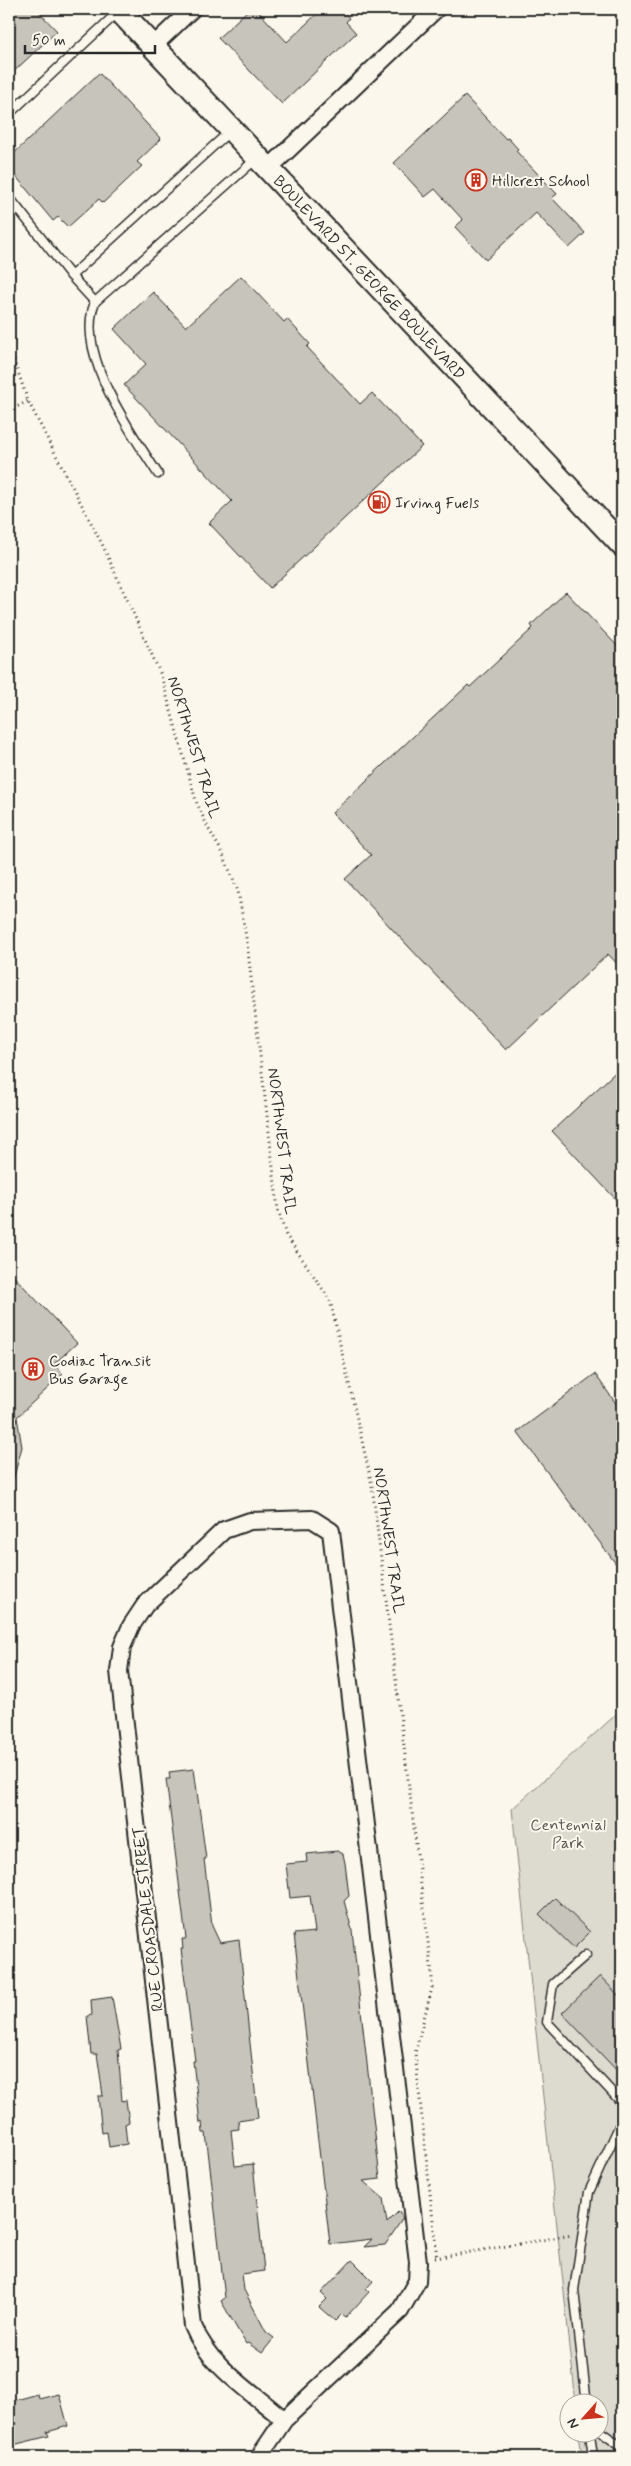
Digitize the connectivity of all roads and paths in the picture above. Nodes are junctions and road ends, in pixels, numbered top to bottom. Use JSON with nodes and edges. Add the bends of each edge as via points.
{"nodes":[{"id":1,"x":192,"y":9,"type":"edge"},
{"id":2,"x":436,"y":9,"type":"edge"},
{"id":3,"x":119,"y":10,"type":"edge"},
{"id":4,"x":153,"y":46,"type":"junction"},
{"id":5,"x":9,"y":114,"type":"edge"},
{"id":6,"x":232,"y":130,"type":"junction"},
{"id":7,"x":263,"y":163,"type":"junction"},
{"id":8,"x":9,"y":197,"type":"edge"},
{"id":9,"x":71,"y":276,"type":"junction"},
{"id":10,"x":95,"y":302,"type":"junction"},
{"id":11,"x":9,"y":346,"type":"edge"},
{"id":12,"x":28,"y":401,"type":"junction"},
{"id":13,"x":9,"y":411,"type":"edge"},
{"id":14,"x":158,"y":474,"type":"dead end"},
{"id":15,"x":622,"y":545,"type":"edge"},
{"id":16,"x":586,"y":1955,"type":"dead end"},
{"id":17,"x":622,"y":2103,"type":"edge"},
{"id":18,"x":622,"y":2120,"type":"edge"},
{"id":19,"x":582,"y":2233,"type":"junction"},
{"id":20,"x":586,"y":2394,"type":"edge"},
{"id":21,"x":284,"y":2420,"type":"junction"},
{"id":22,"x":608,"y":2437,"type":"edge"},
{"id":23,"x":591,"y":2444,"type":"edge"},
{"id":24,"x":622,"y":2447,"type":"edge"},
{"id":25,"x":259,"y":2457,"type":"edge"},
{"id":26,"x":593,"y":2457,"type":"edge"}],
"edges":[{"from":1,"to":4,"type":"street"},
{"from":2,"to":7,"type":"street"},
{"from":3,"to":4,"type":"main road","name":"BOULEVARD ST. GEORGE BOULEVARD"},
{"from":3,"to":5,"type":"lane"},
{"from":4,"to":6,"type":"main road","name":"BOULEVARD ST. GEORGE BOULEVARD"},
{"from":6,"to":7,"type":"main road","name":"BOULEVARD ST. GEORGE BOULEVARD"},
{"from":6,"to":9,"type":"lane"},
{"from":7,"to":10,"type":"lane"},
{"from":7,"to":15,"type":"main road","name":"BOULEVARD ST. GEORGE BOULEVARD"},
{"from":8,"to":9,"type":"lane"},
{"from":9,"to":10,"type":"lane"},
{"from":10,"to":14,"type":"lane","via":[[89,331],[95,362],[127,425]]},
{"from":11,"to":12,"type":"path","name":"NORTHWEST TRAIL"},
{"from":12,"to":13,"type":"path"},
{"from":12,"to":19,"type":"path","name":"NORTHWEST TRAIL","via":[[103,546],[161,675],[196,800],[238,891],[278,1210],[286,1235],[330,1300],[372,1485],[432,1975],[432,1988],[415,2053],[436,2258]]},
{"from":16,"to":17,"type":"lane","via":[[553,1984],[547,2022]]},
{"from":18,"to":19,"type":"lane","via":[[589,2192]]},
{"from":19,"to":20,"type":"lane","via":[[574,2290]]},
{"from":21,"to":21,"type":"street","name":"RUE CROASDALE STREET","via":[[400,2311],[417,2281],[418,2262],[331,1530],[312,1519],[250,1521],[224,1530],[145,1605],[122,1647],[119,1670],[193,2326],[210,2356]]},
{"from":21,"to":25,"type":"street"},
{"from":22,"to":24,"type":"lane"},
{"from":23,"to":26,"type":"lane"}]}
